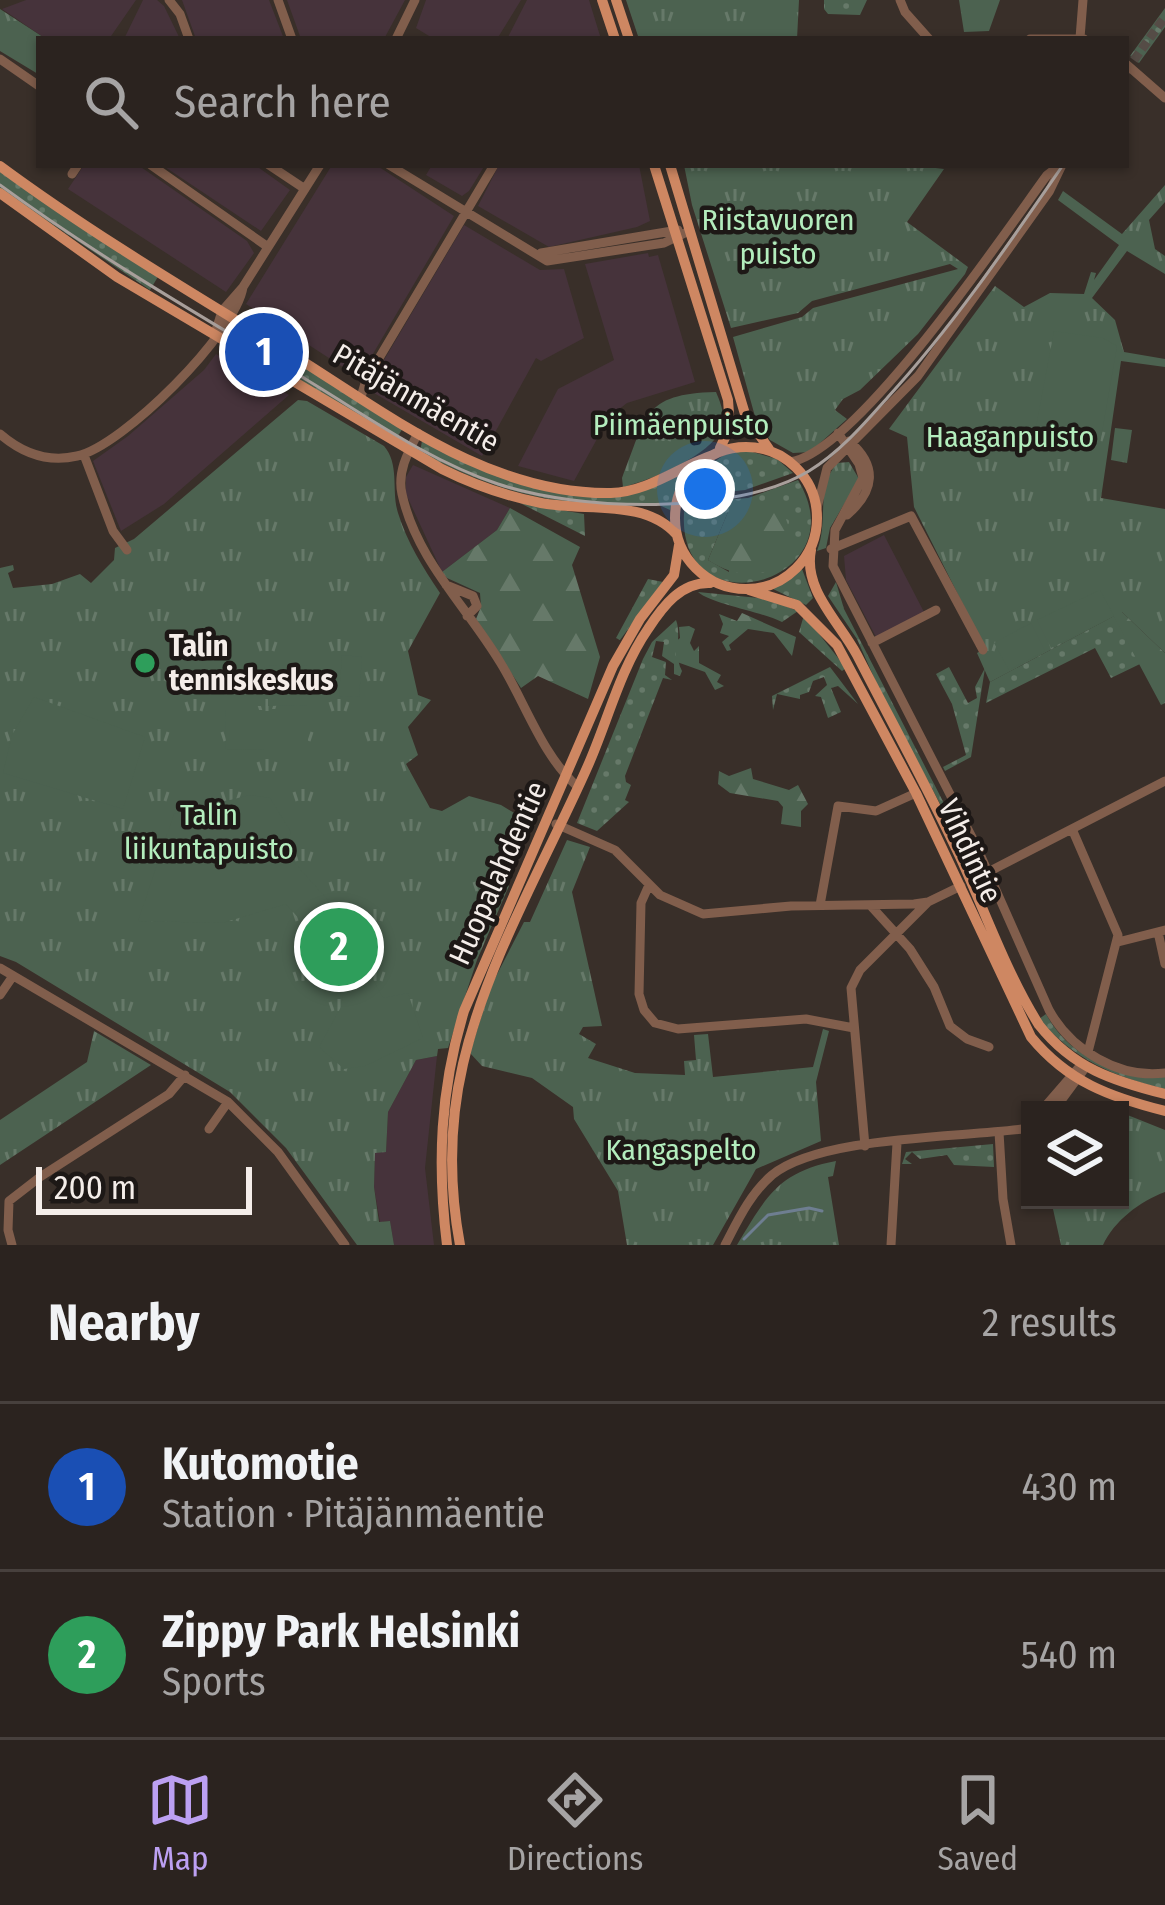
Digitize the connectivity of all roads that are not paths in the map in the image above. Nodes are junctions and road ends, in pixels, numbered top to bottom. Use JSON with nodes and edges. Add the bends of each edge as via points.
{"nodes":[{"id":1,"x":170,"y":0,"type":"edge"},
{"id":2,"x":278,"y":0,"type":"edge"},
{"id":3,"x":416,"y":0,"type":"edge"},
{"id":4,"x":602,"y":0,"type":"edge"},
{"id":5,"x":616,"y":0,"type":"edge"},
{"id":6,"x":900,"y":0,"type":"edge"},
{"id":7,"x":1083,"y":0,"type":"edge"},
{"id":8,"x":188,"y":36,"type":"edge"},
{"id":9,"x":291,"y":36,"type":"edge"},
{"id":10,"x":398,"y":36,"type":"edge"},
{"id":11,"x":614,"y":36,"type":"edge"},
{"id":12,"x":628,"y":36,"type":"edge"},
{"id":13,"x":926,"y":36,"type":"edge"},
{"id":14,"x":1082,"y":36,"type":"edge"},
{"id":15,"x":0,"y":59,"type":"edge"},
{"id":16,"x":1129,"y":67,"type":"edge"},
{"id":17,"x":36,"y":84,"type":"edge"},
{"id":18,"x":1165,"y":98,"type":"edge"},
{"id":19,"x":0,"y":166,"type":"edge"},
{"id":20,"x":155,"y":168,"type":"edge"},
{"id":21,"x":274,"y":168,"type":"edge"},
{"id":22,"x":318,"y":168,"type":"edge"},
{"id":23,"x":394,"y":168,"type":"edge"},
{"id":24,"x":492,"y":168,"type":"edge"},
{"id":25,"x":655,"y":168,"type":"edge"},
{"id":26,"x":671,"y":168,"type":"edge"},
{"id":27,"x":1057,"y":168,"type":"edge"},
{"id":28,"x":1060,"y":168,"type":"edge"},
{"id":29,"x":305,"y":188,"type":"junction"},
{"id":30,"x":0,"y":193,"type":"edge"},
{"id":31,"x":466,"y":212,"type":"junction"},
{"id":32,"x":689,"y":231,"type":"junction"},
{"id":33,"x":675,"y":235,"type":"junction"},
{"id":34,"x":268,"y":247,"type":"junction"},
{"id":35,"x":227,"y":314,"type":"junction"},
{"id":36,"x":214,"y":335,"type":"junction"},
{"id":37,"x":356,"y":394,"type":"junction"},
{"id":38,"x":418,"y":433,"type":"junction"},
{"id":39,"x":838,"y":433,"type":"junction"},
{"id":40,"x":0,"y":434,"type":"edge"},
{"id":41,"x":850,"y":447,"type":"junction"},
{"id":42,"x":769,"y":449,"type":"junction"},
{"id":43,"x":409,"y":450,"type":"junction"},
{"id":44,"x":715,"y":453,"type":"junction"},
{"id":45,"x":84,"y":455,"type":"junction"},
{"id":46,"x":790,"y":462,"type":"junction"},
{"id":47,"x":817,"y":508,"type":"junction"},
{"id":48,"x":678,"y":540,"type":"junction"},
{"id":49,"x":831,"y":549,"type":"junction"},
{"id":50,"x":128,"y":550,"type":"dead end"},
{"id":51,"x":811,"y":550,"type":"junction"},
{"id":52,"x":710,"y":583,"type":"junction"},
{"id":53,"x":749,"y":590,"type":"junction"},
{"id":54,"x":935,"y":610,"type":"dead end"},
{"id":55,"x":872,"y":643,"type":"junction"},
{"id":56,"x":983,"y":650,"type":"dead end"},
{"id":57,"x":567,"y":778,"type":"junction"},
{"id":58,"x":1165,"y":781,"type":"edge"},
{"id":59,"x":578,"y":788,"type":"junction"},
{"id":60,"x":916,"y":793,"type":"junction"},
{"id":61,"x":554,"y":824,"type":"junction"},
{"id":62,"x":1072,"y":829,"type":"junction"},
{"id":63,"x":989,"y":874,"type":"junction"},
{"id":64,"x":649,"y":885,"type":"junction"},
{"id":65,"x":967,"y":886,"type":"junction"},
{"id":66,"x":928,"y":902,"type":"junction"},
{"id":67,"x":870,"y":904,"type":"junction"},
{"id":68,"x":820,"y":905,"type":"junction"},
{"id":69,"x":1161,"y":931,"type":"edge"},
{"id":70,"x":897,"y":933,"type":"junction"},
{"id":71,"x":1118,"y":942,"type":"junction"},
{"id":72,"x":1165,"y":964,"type":"edge"},
{"id":73,"x":0,"y":968,"type":"edge"},
{"id":74,"x":13,"y":976,"type":"junction"},
{"id":75,"x":0,"y":995,"type":"edge"},
{"id":76,"x":854,"y":1028,"type":"junction"},
{"id":77,"x":989,"y":1047,"type":"dead end"},
{"id":78,"x":1088,"y":1052,"type":"junction"},
{"id":79,"x":1083,"y":1066,"type":"junction"},
{"id":80,"x":1165,"y":1073,"type":"edge"},
{"id":81,"x":185,"y":1075,"type":"junction"},
{"id":82,"x":1074,"y":1078,"type":"junction"},
{"id":83,"x":1165,"y":1094,"type":"edge"},
{"id":84,"x":1051,"y":1101,"type":"edge"},
{"id":85,"x":1060,"y":1101,"type":"edge"},
{"id":86,"x":228,"y":1102,"type":"junction"},
{"id":87,"x":1165,"y":1111,"type":"edge"},
{"id":88,"x":1021,"y":1128,"type":"edge"},
{"id":89,"x":209,"y":1129,"type":"dead end"},
{"id":90,"x":999,"y":1132,"type":"junction"},
{"id":91,"x":897,"y":1143,"type":"junction"},
{"id":92,"x":865,"y":1146,"type":"junction"},
{"id":93,"x":12,"y":1245,"type":"edge"},
{"id":94,"x":345,"y":1245,"type":"edge"},
{"id":95,"x":447,"y":1245,"type":"edge"},
{"id":96,"x":460,"y":1245,"type":"edge"},
{"id":97,"x":725,"y":1245,"type":"edge"},
{"id":98,"x":891,"y":1245,"type":"edge"},
{"id":99,"x":1011,"y":1245,"type":"edge"}],
"edges":[{"from":1,"to":8,"type":"street"},
{"from":2,"to":9,"type":"street"},
{"from":3,"to":10,"type":"street"},
{"from":4,"to":11,"type":"main road"},
{"from":5,"to":12,"type":"main road"},
{"from":6,"to":13,"type":"street"},
{"from":7,"to":14,"type":"street"},
{"from":15,"to":17,"type":"street"},
{"from":16,"to":18,"type":"street"},
{"from":19,"to":35,"type":"main road","name":"Pitäjänmäentie"},
{"from":20,"to":34,"type":"street"},
{"from":21,"to":29,"type":"street"},
{"from":22,"to":29,"type":"street"},
{"from":23,"to":31,"type":"street"},
{"from":24,"to":31,"type":"street"},
{"from":25,"to":33,"type":"main road"},
{"from":26,"to":32,"type":"main road"},
{"from":27,"to":39,"type":"street","via":[[942,321]]},
{"from":28,"to":41,"type":"street","via":[[925,366]]},
{"from":29,"to":34,"type":"street"},
{"from":30,"to":36,"type":"main road","name":"Pitäjänmäentie"},
{"from":31,"to":33,"type":"street","via":[[539,253]]},
{"from":31,"to":37,"type":"street"},
{"from":32,"to":33,"type":"street"},
{"from":32,"to":42,"type":"main road","via":[[745,414]]},
{"from":33,"to":44,"type":"main road","via":[[728,400],[730,427]]},
{"from":34,"to":35,"type":"street"},
{"from":35,"to":36,"type":"street"},
{"from":35,"to":37,"type":"main road","name":"Pitäjänmäentie"},
{"from":36,"to":43,"type":"main road","name":"Pitäjänmäentie"},
{"from":36,"to":45,"type":"street","via":[[191,370]]},
{"from":37,"to":38,"type":"main road","name":"Pitäjänmäentie"},
{"from":38,"to":43,"type":"street"},
{"from":38,"to":44,"type":"main road","name":"Pitäjänmäentie","via":[[498,472],[582,491],[632,490]]},
{"from":39,"to":41,"type":"street"},
{"from":39,"to":46,"type":"street"},
{"from":40,"to":45,"type":"street","via":[[39,457]]},
{"from":41,"to":47,"type":"street","via":[[825,472]]},
{"from":41,"to":49,"type":"street","via":[[863,478]]},
{"from":42,"to":44,"type":"main road"},
{"from":42,"to":46,"type":"main road"},
{"from":43,"to":48,"type":"main road","name":"Pitäjänmäentie","via":[[501,494],[652,515]]},
{"from":43,"to":57,"type":"street","via":[[404,502],[445,584]]},
{"from":44,"to":48,"type":"main road","via":[[684,487]]},
{"from":45,"to":50,"type":"street"},
{"from":46,"to":47,"type":"main road"},
{"from":47,"to":51,"type":"main road"},
{"from":48,"to":52,"type":"main road"},
{"from":48,"to":57,"type":"main road","name":"Huopalahdentie","via":[[674,575],[626,640]]},
{"from":49,"to":55,"type":"street","name":"Vihdintie"},
{"from":49,"to":56,"type":"street","via":[[914,518]]},
{"from":51,"to":53,"type":"main road","via":[[779,580]]},
{"from":51,"to":65,"type":"main road","name":"Vihdintie","via":[[814,587],[848,638]]},
{"from":52,"to":53,"type":"main road"},
{"from":52,"to":59,"type":"main road","name":"Huopalahdentie","via":[[675,596],[637,646]]},
{"from":53,"to":60,"type":"main road","name":"Vihdintie","via":[[787,600],[825,629]]},
{"from":54,"to":55,"type":"street"},
{"from":55,"to":63,"type":"street","name":"Vihdintie"},
{"from":57,"to":59,"type":"street"},
{"from":57,"to":61,"type":"main road","name":"Huopalahdentie"},
{"from":58,"to":62,"type":"street"},
{"from":59,"to":61,"type":"main road","name":"Huopalahdentie"},
{"from":60,"to":65,"type":"main road","name":"Vihdintie"},
{"from":60,"to":68,"type":"street","via":[[876,811],[838,806]]},
{"from":61,"to":64,"type":"street","via":[[626,857]]},
{"from":61,"to":95,"type":"main road","name":"Huopalahdentie","via":[[476,978],[452,1053],[441,1128]]},
{"from":61,"to":96,"type":"main road","name":"Huopalahdentie","via":[[463,1064],[452,1150]]},
{"from":62,"to":63,"type":"street"},
{"from":62,"to":71,"type":"street"},
{"from":63,"to":65,"type":"street"},
{"from":63,"to":78,"type":"street","name":"Vihdintie","via":[[1051,1014]]},
{"from":64,"to":68,"type":"street","via":[[707,914]]},
{"from":64,"to":76,"type":"street","via":[[641,903],[639,994],[655,1023],[678,1029],[806,1019]]},
{"from":65,"to":66,"type":"street"},
{"from":65,"to":79,"type":"main road","name":"Vihdintie","via":[[1029,1010]]},
{"from":65,"to":82,"type":"main road","name":"Vihdintie","via":[[1023,1024]]},
{"from":66,"to":67,"type":"street"},
{"from":66,"to":70,"type":"street"},
{"from":67,"to":68,"type":"street"},
{"from":67,"to":70,"type":"street"},
{"from":69,"to":71,"type":"street"},
{"from":69,"to":72,"type":"street"},
{"from":70,"to":76,"type":"street","via":[[855,977]]},
{"from":70,"to":77,"type":"street","via":[[950,1026]]},
{"from":71,"to":78,"type":"street"},
{"from":73,"to":74,"type":"street"},
{"from":74,"to":75,"type":"street"},
{"from":74,"to":81,"type":"street"},
{"from":76,"to":92,"type":"street"},
{"from":78,"to":80,"type":"street","via":[[1125,1071]]},
{"from":79,"to":82,"type":"street"},
{"from":79,"to":83,"type":"main road","name":"Vihdintie"},
{"from":81,"to":86,"type":"street"},
{"from":81,"to":93,"type":"street","via":[[169,1094],[9,1201]]},
{"from":82,"to":84,"type":"street"},
{"from":82,"to":85,"type":"street"},
{"from":82,"to":87,"type":"main road","name":"Vihdintie"},
{"from":86,"to":89,"type":"street"},
{"from":86,"to":94,"type":"street","via":[[278,1151]]},
{"from":88,"to":90,"type":"street"},
{"from":90,"to":91,"type":"street"},
{"from":90,"to":99,"type":"street"},
{"from":91,"to":92,"type":"street"},
{"from":91,"to":98,"type":"street"},
{"from":92,"to":97,"type":"street","via":[[811,1155],[778,1171]]}]}
